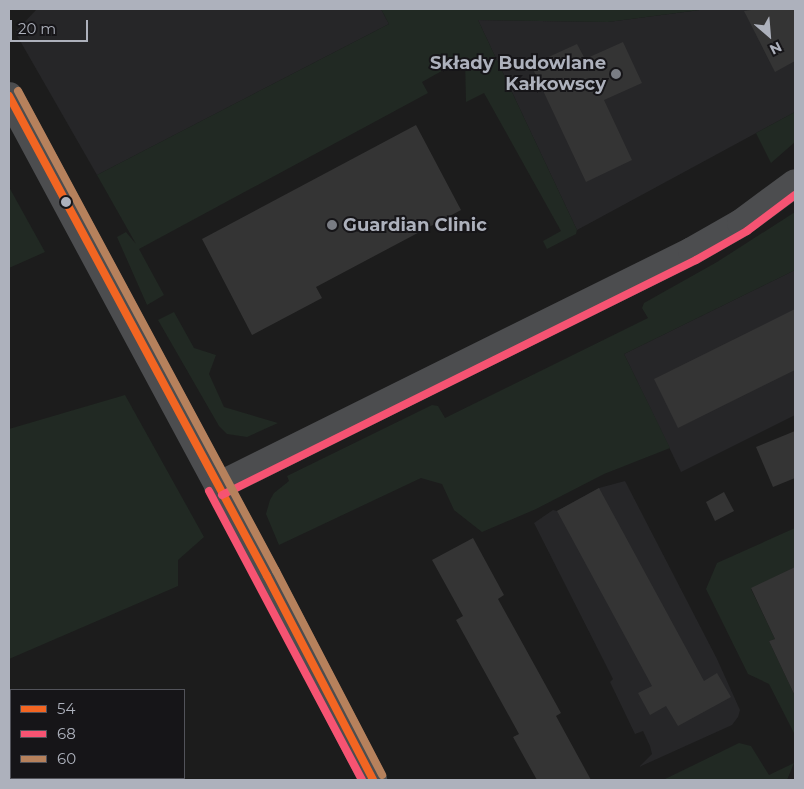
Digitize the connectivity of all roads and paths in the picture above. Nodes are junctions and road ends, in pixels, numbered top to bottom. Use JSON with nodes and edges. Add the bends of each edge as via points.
{"nodes":[{"id":1,"x":9,"y":96,"type":"edge"},
{"id":2,"x":795,"y":183,"type":"edge"},
{"id":3,"x":218,"y":486,"type":"junction"},
{"id":4,"x":372,"y":780,"type":"edge"}],
"edges":[{"from":1,"to":3,"type":"street"},
{"from":2,"to":3,"type":"street","via":[[741,223],[692,251]]},
{"from":3,"to":4,"type":"street"}]}
